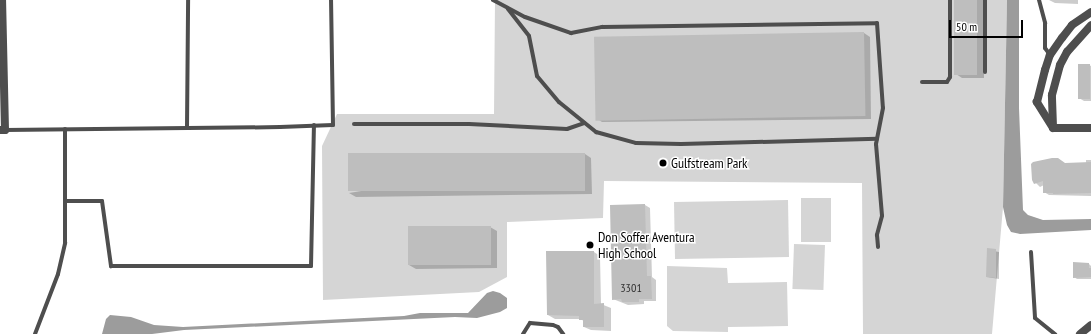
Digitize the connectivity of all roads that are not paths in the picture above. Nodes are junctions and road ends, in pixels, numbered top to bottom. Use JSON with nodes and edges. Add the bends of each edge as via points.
{"nodes":[{"id":1,"x":2,"y":0,"type":"edge"},
{"id":2,"x":188,"y":0,"type":"edge"},
{"id":3,"x":331,"y":0,"type":"edge"},
{"id":4,"x":493,"y":0,"type":"edge"},
{"id":5,"x":950,"y":0,"type":"edge"},
{"id":6,"x":985,"y":0,"type":"edge"},
{"id":7,"x":1039,"y":0,"type":"edge"},
{"id":8,"x":507,"y":7,"type":"junction"},
{"id":9,"x":1091,"y":12,"type":"edge"},
{"id":10,"x":1091,"y":26,"type":"edge"},
{"id":11,"x":1050,"y":55,"type":"junction"},
{"id":12,"x":985,"y":72,"type":"dead end"},
{"id":13,"x":922,"y":82,"type":"dead end"},
{"id":14,"x":584,"y":123,"type":"junction"},
{"id":15,"x":354,"y":124,"type":"dead end"},
{"id":16,"x":314,"y":125,"type":"junction"},
{"id":17,"x":187,"y":128,"type":"junction"},
{"id":18,"x":1053,"y":128,"type":"junction"},
{"id":19,"x":1091,"y":128,"type":"edge"},
{"id":20,"x":65,"y":129,"type":"junction"},
{"id":21,"x":2,"y":130,"type":"edge"},
{"id":22,"x":877,"y":139,"type":"junction"},
{"id":23,"x":66,"y":201,"type":"junction"},
{"id":24,"x":878,"y":247,"type":"dead end"},
{"id":25,"x":1031,"y":252,"type":"dead end"},
{"id":26,"x":1091,"y":325,"type":"edge"},
{"id":27,"x":35,"y":334,"type":"edge"},
{"id":28,"x":523,"y":334,"type":"edge"},
{"id":29,"x":563,"y":334,"type":"edge"},
{"id":30,"x":1055,"y":334,"type":"edge"},
{"id":31,"x":1080,"y":334,"type":"edge"}],
"edges":[{"from":1,"to":21,"type":"street"},
{"from":2,"to":17,"type":"lane"},
{"from":3,"to":16,"type":"lane","via":[[333,125]]},
{"from":4,"to":8,"type":"lane"},
{"from":5,"to":13,"type":"lane","via":[[950,77],[947,82]]},
{"from":6,"to":12,"type":"lane"},
{"from":7,"to":11,"type":"lane","via":[[1045,23],[1045,48]]},
{"from":8,"to":14,"type":"lane","via":[[529,36],[537,76],[559,102]]},
{"from":8,"to":22,"type":"lane","via":[[525,17],[571,33],[602,27],[877,23],[883,108]]},
{"from":9,"to":11,"type":"street","via":[[1072,25]]},
{"from":10,"to":18,"type":"street","via":[[1067,52],[1060,65],[1052,95]]},
{"from":11,"to":18,"type":"street","via":[[1037,102]]},
{"from":14,"to":15,"type":"lane","via":[[567,129],[469,124]]},
{"from":14,"to":22,"type":"lane","via":[[596,132],[636,143]]},
{"from":16,"to":17,"type":"lane"},
{"from":16,"to":23,"type":"lane","via":[[311,266],[111,266],[102,202]]},
{"from":17,"to":20,"type":"lane"},
{"from":18,"to":19,"type":"street"},
{"from":20,"to":21,"type":"lane"},
{"from":20,"to":23,"type":"lane"},
{"from":22,"to":24,"type":"lane","via":[[882,216],[877,235]]},
{"from":23,"to":27,"type":"lane","via":[[65,243],[58,274]]},
{"from":25,"to":30,"type":"lane","via":[[1035,318]]},
{"from":26,"to":31,"type":"street"},
{"from":28,"to":29,"type":"lane","via":[[530,323],[553,325]]}]}
